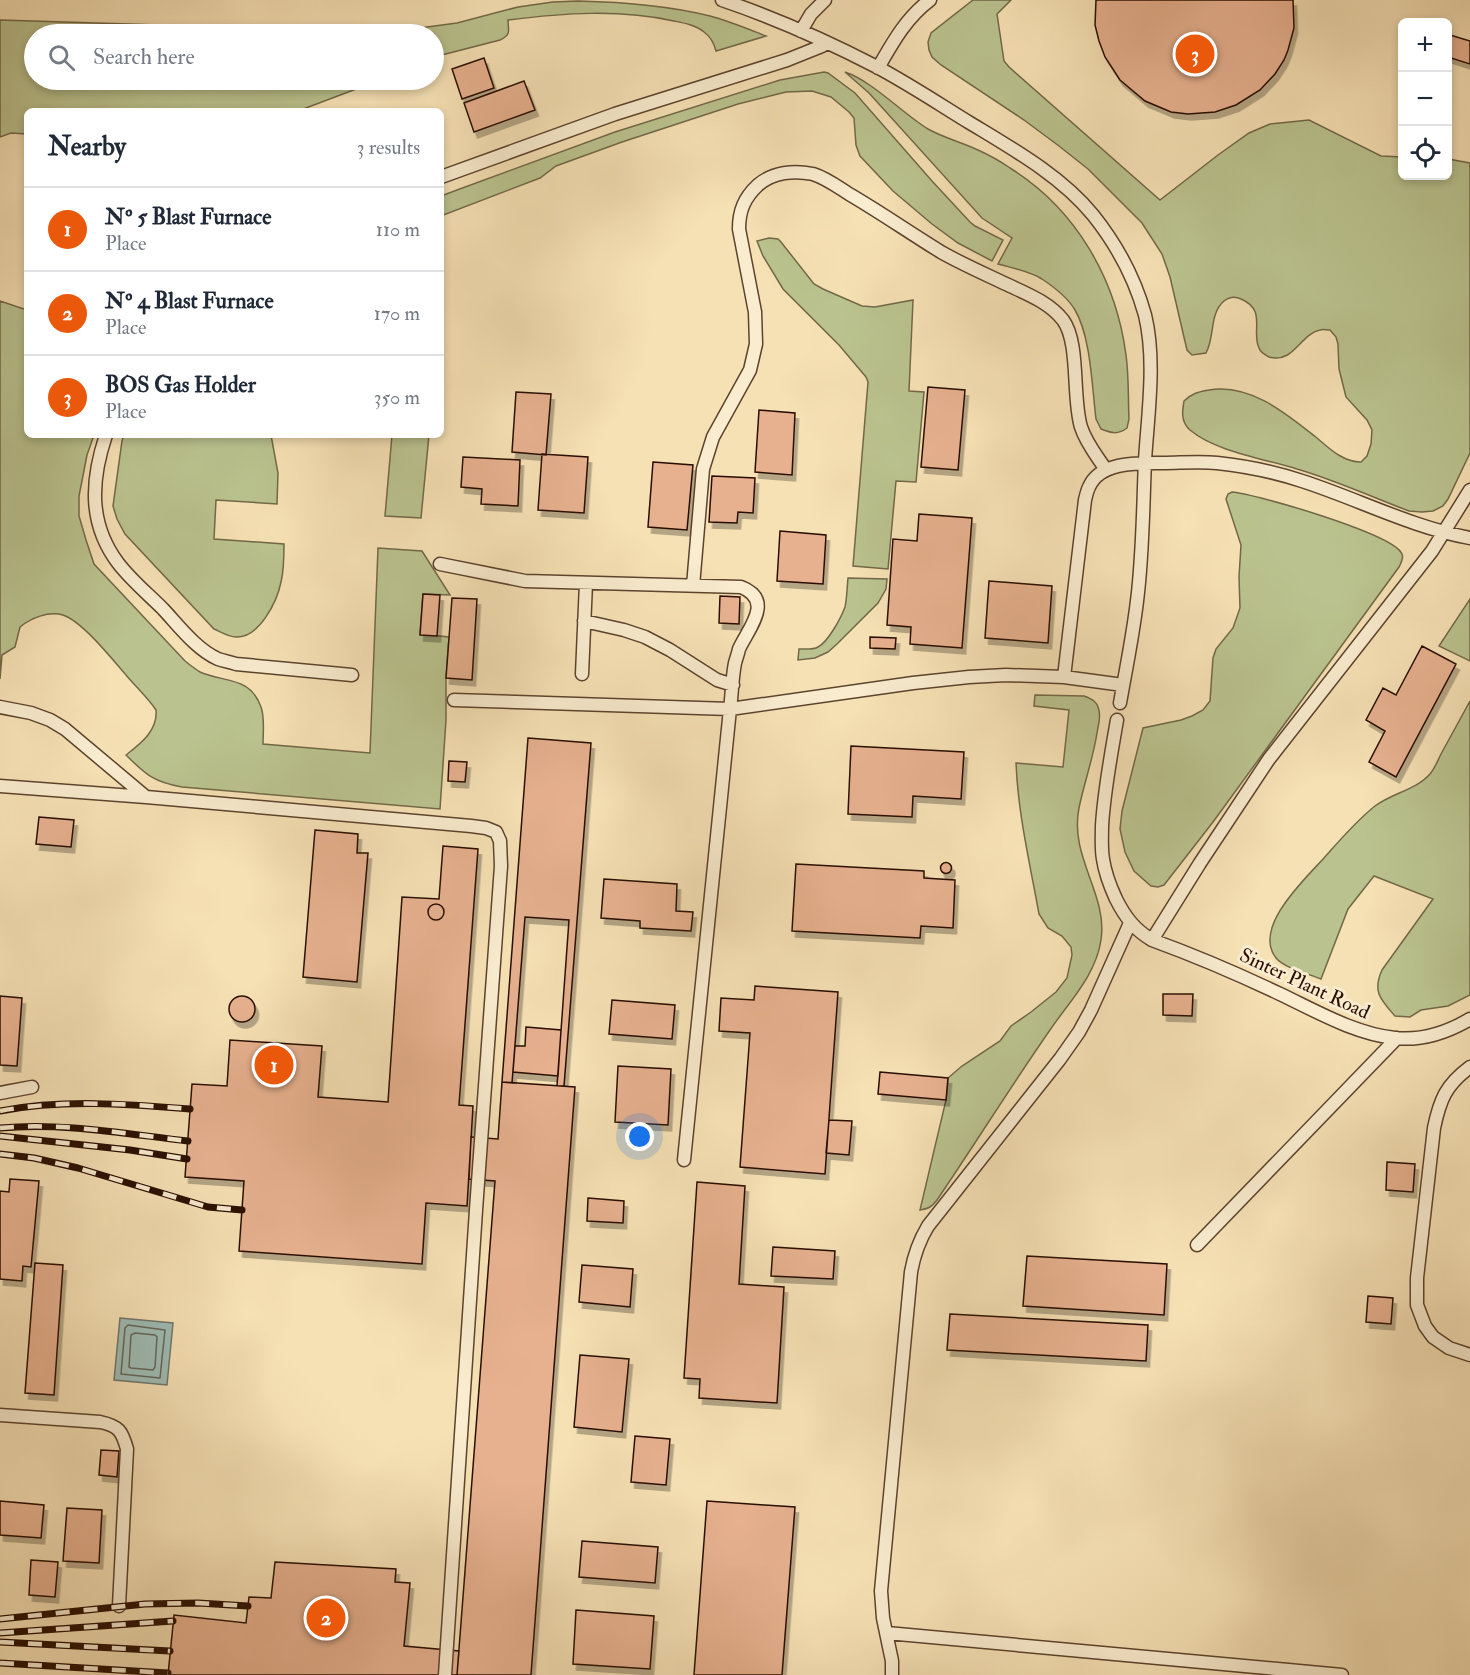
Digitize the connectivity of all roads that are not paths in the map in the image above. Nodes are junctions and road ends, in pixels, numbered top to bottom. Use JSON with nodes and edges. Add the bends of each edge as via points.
{"nodes":[{"id":1,"x":722,"y":0,"type":"edge"},
{"id":2,"x":825,"y":0,"type":"edge"},
{"id":3,"x":930,"y":0,"type":"edge"},
{"id":4,"x":801,"y":31,"type":"junction"},
{"id":5,"x":826,"y":43,"type":"junction"},
{"id":6,"x":878,"y":68,"type":"junction"},
{"id":7,"x":444,"y":176,"type":"edge"},
{"id":8,"x":105,"y":438,"type":"edge"},
{"id":9,"x":1145,"y":463,"type":"junction"},
{"id":10,"x":1106,"y":470,"type":"junction"},
{"id":11,"x":1470,"y":490,"type":"edge"},
{"id":12,"x":1444,"y":533,"type":"junction"},
{"id":13,"x":1470,"y":538,"type":"edge"},
{"id":14,"x":440,"y":564,"type":"dead end"},
{"id":15,"x":586,"y":584,"type":"junction"},
{"id":16,"x":693,"y":586,"type":"junction"},
{"id":17,"x":584,"y":621,"type":"junction"},
{"id":18,"x":582,"y":674,"type":"dead end"},
{"id":19,"x":352,"y":675,"type":"dead end"},
{"id":20,"x":1064,"y":677,"type":"junction"},
{"id":21,"x":733,"y":685,"type":"junction"},
{"id":22,"x":1123,"y":685,"type":"junction"},
{"id":23,"x":454,"y":699,"type":"dead end"},
{"id":24,"x":1120,"y":703,"type":"dead end"},
{"id":25,"x":0,"y":707,"type":"edge"},
{"id":26,"x":730,"y":709,"type":"junction"},
{"id":27,"x":1117,"y":720,"type":"dead end"},
{"id":28,"x":0,"y":786,"type":"edge"},
{"id":29,"x":146,"y":797,"type":"junction"},
{"id":30,"x":1130,"y":923,"type":"junction"},
{"id":31,"x":1152,"y":940,"type":"junction"},
{"id":32,"x":1470,"y":1019,"type":"edge"},
{"id":33,"x":1397,"y":1038,"type":"junction"},
{"id":34,"x":1470,"y":1068,"type":"edge"},
{"id":35,"x":32,"y":1087,"type":"dead end"},
{"id":36,"x":0,"y":1093,"type":"edge"},
{"id":37,"x":684,"y":1160,"type":"dead end"},
{"id":38,"x":1197,"y":1245,"type":"dead end"},
{"id":39,"x":1470,"y":1355,"type":"edge"},
{"id":40,"x":0,"y":1415,"type":"edge"},
{"id":41,"x":119,"y":1606,"type":"dead end"},
{"id":42,"x":887,"y":1633,"type":"junction"},
{"id":43,"x":445,"y":1675,"type":"edge"},
{"id":44,"x":892,"y":1675,"type":"edge"},
{"id":45,"x":1342,"y":1675,"type":"edge"}],
"edges":[{"from":1,"to":4,"type":"lane"},
{"from":2,"to":4,"type":"lane"},
{"from":3,"to":6,"type":"lane","via":[[901,28]]},
{"from":4,"to":5,"type":"lane"},
{"from":5,"to":6,"type":"lane"},
{"from":5,"to":7,"type":"lane","via":[[787,60],[615,114]]},
{"from":6,"to":9,"type":"lane","via":[[1039,167],[1077,198],[1110,239],[1125,263],[1145,317],[1150,388]]},
{"from":8,"to":19,"type":"lane","via":[[97,467],[94,505],[108,548],[118,564],[196,643],[218,659],[236,664]]},
{"from":9,"to":10,"type":"lane"},
{"from":9,"to":12,"type":"lane","via":[[1215,463],[1268,472],[1301,480]]},
{"from":9,"to":22,"type":"lane","via":[[1137,602]]},
{"from":10,"to":16,"type":"lane","via":[[1081,426],[1072,342],[1054,310],[942,253],[826,180],[796,172],[780,173],[764,179],[742,204],[739,229],[755,312],[756,344],[750,370],[714,437],[704,469]]},
{"from":10,"to":20,"type":"lane","via":[[1092,481],[1085,500]]},
{"from":11,"to":12,"type":"lane"},
{"from":12,"to":13,"type":"lane"},
{"from":12,"to":31,"type":"lane","via":[[1269,759]]},
{"from":14,"to":15,"type":"lane","via":[[525,581]]},
{"from":15,"to":16,"type":"lane"},
{"from":15,"to":17,"type":"lane"},
{"from":16,"to":21,"type":"lane","via":[[741,587],[749,590],[757,602],[757,614],[739,650]]},
{"from":17,"to":18,"type":"lane"},
{"from":17,"to":21,"type":"lane","via":[[645,637],[717,680]]},
{"from":20,"to":22,"type":"lane"},
{"from":20,"to":26,"type":"lane","via":[[958,678]]},
{"from":21,"to":26,"type":"lane"},
{"from":22,"to":24,"type":"lane"},
{"from":23,"to":26,"type":"lane"},
{"from":25,"to":29,"type":"lane","via":[[31,713],[65,729]]},
{"from":26,"to":37,"type":"lane"},
{"from":27,"to":30,"type":"lane","via":[[1103,804],[1102,858],[1111,888]]},
{"from":28,"to":29,"type":"lane"},
{"from":29,"to":43,"type":"lane","via":[[471,826],[496,832],[500,842]]},
{"from":30,"to":31,"type":"lane","name":"Sinter Plant Road"},
{"from":30,"to":42,"type":"lane","via":[[1079,1032],[928,1226],[914,1254],[883,1556],[881,1591]]},
{"from":31,"to":33,"type":"lane","name":"Sinter Plant Road","via":[[1226,968],[1369,1034]]},
{"from":32,"to":33,"type":"lane","name":"Sinter Plant Road","via":[[1425,1037]]},
{"from":33,"to":38,"type":"lane"},
{"from":34,"to":39,"type":"lane","via":[[1450,1085],[1434,1128],[1417,1305],[1433,1337]]},
{"from":35,"to":36,"type":"lane"},
{"from":40,"to":41,"type":"lane","via":[[100,1422],[123,1434],[127,1449]]},
{"from":42,"to":44,"type":"lane"},
{"from":42,"to":45,"type":"lane"}]}
